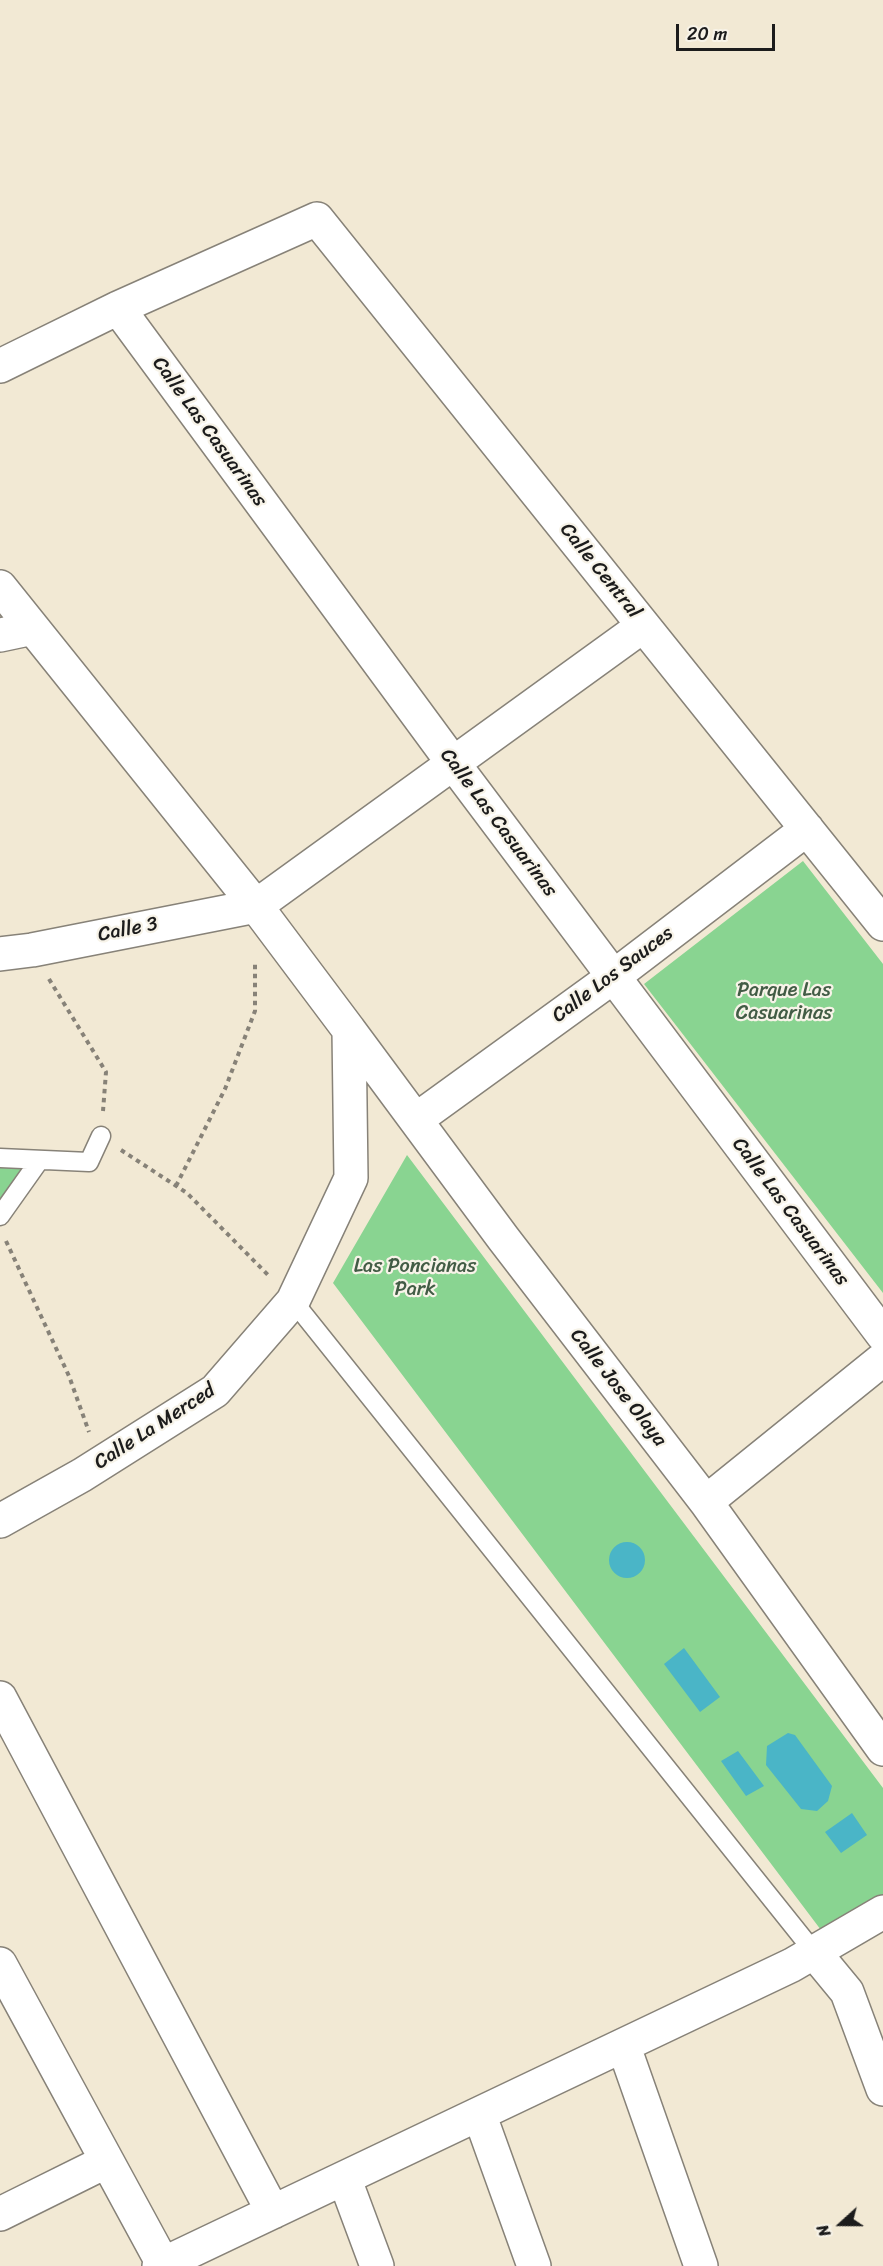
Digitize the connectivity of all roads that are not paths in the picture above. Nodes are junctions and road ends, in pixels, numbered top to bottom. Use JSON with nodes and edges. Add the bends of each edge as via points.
{"nodes":[{"id":1,"x":118,"y":308,"type":"junction"},
{"id":2,"x":0,"y":366,"type":"edge"},
{"id":3,"x":0,"y":587,"type":"edge"},
{"id":4,"x":644,"y":626,"type":"junction"},
{"id":5,"x":33,"y":628,"type":"junction"},
{"id":6,"x":0,"y":635,"type":"edge"},
{"id":7,"x":453,"y":763,"type":"junction"},
{"id":8,"x":807,"y":829,"type":"junction"},
{"id":9,"x":256,"y":906,"type":"junction"},
{"id":10,"x":883,"y":924,"type":"edge"},
{"id":11,"x":0,"y":954,"type":"edge"},
{"id":12,"x":613,"y":977,"type":"junction"},
{"id":13,"x":350,"y":1030,"type":"junction"},
{"id":14,"x":417,"y":1119,"type":"junction"},
{"id":15,"x":101,"y":1136,"type":"road end"},
{"id":16,"x":0,"y":1158,"type":"edge"},
{"id":17,"x":39,"y":1161,"type":"junction"},
{"id":18,"x":0,"y":1216,"type":"edge"},
{"id":19,"x":293,"y":1301,"type":"junction"},
{"id":20,"x":883,"y":1335,"type":"edge"},
{"id":21,"x":883,"y":1359,"type":"edge"},
{"id":22,"x":706,"y":1502,"type":"junction"},
{"id":23,"x":0,"y":1521,"type":"edge"},
{"id":24,"x":0,"y":1698,"type":"edge"},
{"id":25,"x":883,"y":1749,"type":"edge"},
{"id":26,"x":883,"y":1912,"type":"edge"},
{"id":27,"x":814,"y":1952,"type":"junction"},
{"id":28,"x":0,"y":1964,"type":"edge"},
{"id":29,"x":11,"y":2008,"type":"edge"},
{"id":30,"x":624,"y":2047,"type":"junction"},
{"id":31,"x":883,"y":2089,"type":"edge"},
{"id":32,"x":480,"y":2116,"type":"junction"},
{"id":33,"x":107,"y":2162,"type":"junction"},
{"id":34,"x":345,"y":2180,"type":"junction"},
{"id":35,"x":273,"y":2212,"type":"junction"},
{"id":36,"x":0,"y":2214,"type":"edge"},
{"id":37,"x":161,"y":2265,"type":"edge"},
{"id":38,"x":377,"y":2266,"type":"edge"},
{"id":39,"x":534,"y":2266,"type":"edge"},
{"id":40,"x":701,"y":2266,"type":"edge"}],
"edges":[{"from":1,"to":2,"type":"street"},
{"from":1,"to":4,"type":"street","name":"Calle Central","via":[[317,219]]},
{"from":1,"to":7,"type":"street","name":"Calle Las Casuarinas"},
{"from":3,"to":5,"type":"street","name":"Calle Jose Olaya"},
{"from":4,"to":7,"type":"street"},
{"from":4,"to":8,"type":"street","name":"Calle Central"},
{"from":5,"to":6,"type":"street"},
{"from":5,"to":9,"type":"street","name":"Calle Jose Olaya"},
{"from":7,"to":9,"type":"street"},
{"from":7,"to":12,"type":"street","name":"Calle Las Casuarinas"},
{"from":8,"to":10,"type":"street","name":"Calle Central"},
{"from":8,"to":12,"type":"street","name":"Calle Los Sauces"},
{"from":9,"to":11,"type":"street","name":"Calle 3"},
{"from":9,"to":13,"type":"street","name":"Calle Jose Olaya"},
{"from":12,"to":14,"type":"street","name":"Calle Los Sauces"},
{"from":12,"to":20,"type":"street","name":"Calle Las Casuarinas"},
{"from":13,"to":14,"type":"street","name":"Calle Jose Olaya"},
{"from":13,"to":19,"type":"street","name":"Calle La Merced","via":[[351,1178]]},
{"from":14,"to":22,"type":"street","name":"Calle Jose Olaya","via":[[503,1238]]},
{"from":15,"to":17,"type":"lane","via":[[89,1162]]},
{"from":16,"to":17,"type":"lane"},
{"from":17,"to":18,"type":"lane"},
{"from":19,"to":23,"type":"street","name":"Calle La Merced","via":[[215,1391]]},
{"from":19,"to":27,"type":"lane"},
{"from":21,"to":22,"type":"street"},
{"from":22,"to":25,"type":"street","name":"Calle Jose Olaya"},
{"from":24,"to":35,"type":"street"},
{"from":26,"to":27,"type":"street"},
{"from":27,"to":30,"type":"street"},
{"from":27,"to":31,"type":"street","via":[[847,1992]]},
{"from":28,"to":29,"type":"street"},
{"from":29,"to":33,"type":"street"},
{"from":30,"to":32,"type":"street"},
{"from":30,"to":40,"type":"street"},
{"from":32,"to":34,"type":"street"},
{"from":32,"to":39,"type":"street"},
{"from":33,"to":36,"type":"street"},
{"from":33,"to":37,"type":"street"},
{"from":34,"to":35,"type":"street"},
{"from":34,"to":38,"type":"street"},
{"from":35,"to":37,"type":"street"}]}
